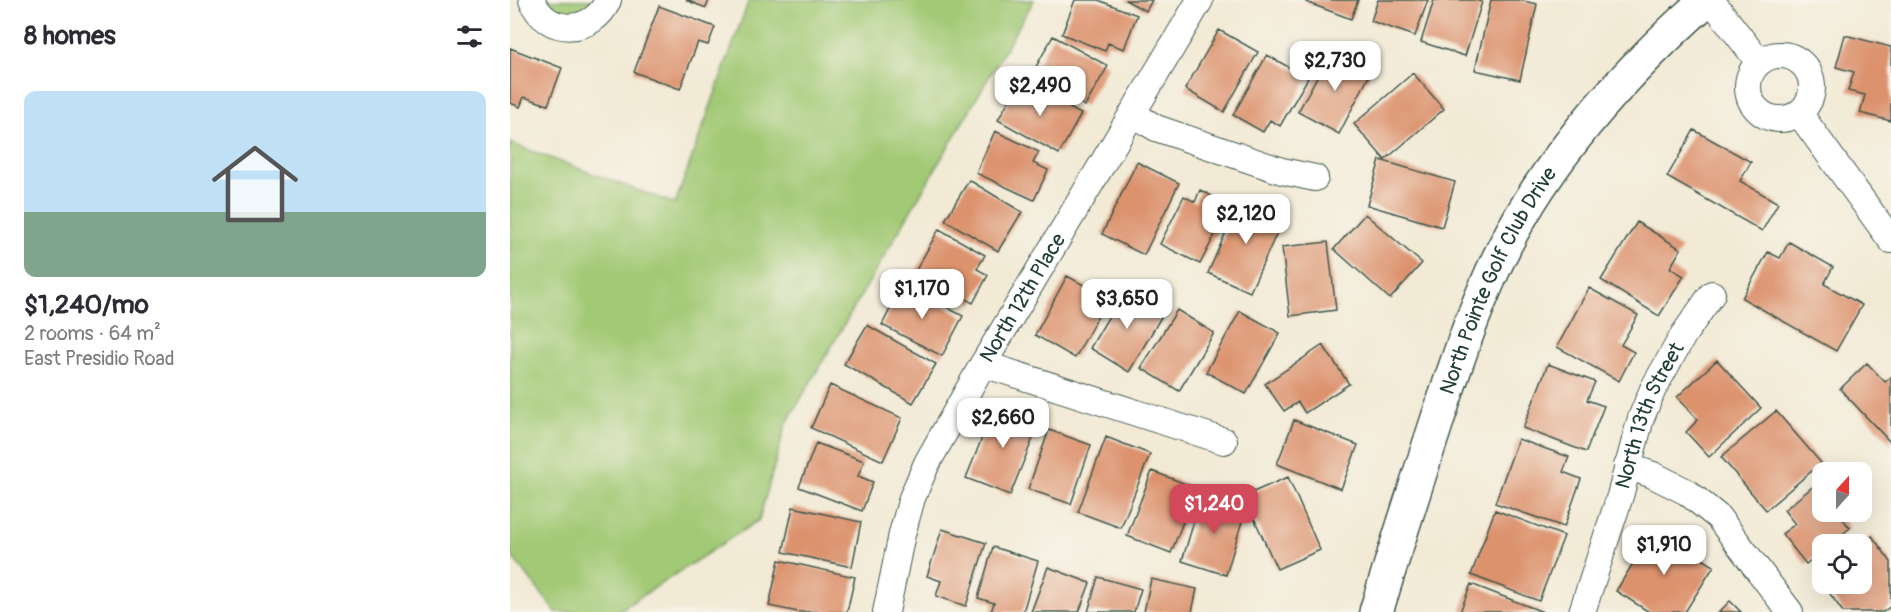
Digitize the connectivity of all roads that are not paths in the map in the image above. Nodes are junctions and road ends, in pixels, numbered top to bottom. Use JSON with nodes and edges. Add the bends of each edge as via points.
{"nodes":[{"id":1,"x":532,"y":0,"type":"edge"},
{"id":2,"x":608,"y":0,"type":"edge"},
{"id":3,"x":1200,"y":0,"type":"edge"},
{"id":4,"x":1706,"y":0,"type":"edge"},
{"id":5,"x":1711,"y":0,"type":"edge"},
{"id":6,"x":1759,"y":62,"type":"junction"},
{"id":7,"x":1799,"y":113,"type":"junction"},
{"id":8,"x":1133,"y":114,"type":"junction"},
{"id":9,"x":1315,"y":178,"type":"dead end"},
{"id":10,"x":1891,"y":240,"type":"edge"},
{"id":11,"x":1712,"y":294,"type":"dead end"},
{"id":12,"x":983,"y":364,"type":"junction"},
{"id":13,"x":1224,"y":441,"type":"dead end"},
{"id":14,"x":1627,"y":466,"type":"junction"},
{"id":15,"x":886,"y":612,"type":"edge"},
{"id":16,"x":1376,"y":612,"type":"edge"},
{"id":17,"x":1582,"y":612,"type":"edge"},
{"id":18,"x":1790,"y":612,"type":"edge"}],
"edges":[{"from":1,"to":2,"type":"street","via":[[543,18],[569,27],[595,19]]},
{"from":3,"to":8,"type":"street","name":"North 12th Place"},
{"from":4,"to":16,"type":"street","name":"North Pointe Golf Club Drive","via":[[1584,124],[1512,233],[1473,319],[1446,394]]},
{"from":5,"to":6,"type":"street"},
{"from":6,"to":7,"type":"street","via":[[1748,81],[1755,108],[1771,117]]},
{"from":6,"to":7,"type":"street","via":[[1781,55],[1805,67],[1812,89]]},
{"from":7,"to":10,"type":"street"},
{"from":8,"to":9,"type":"street","via":[[1156,128],[1282,171]]},
{"from":8,"to":12,"type":"street","name":"North 12th Place"},
{"from":11,"to":14,"type":"street","name":"North 13th Street","via":[[1653,389]]},
{"from":12,"to":13,"type":"street"},
{"from":12,"to":15,"type":"street","name":"North 12th Place","via":[[927,463],[912,498]]},
{"from":14,"to":17,"type":"street","name":"North 13th Street"},
{"from":14,"to":18,"type":"street","via":[[1687,492],[1718,517]]}]}
